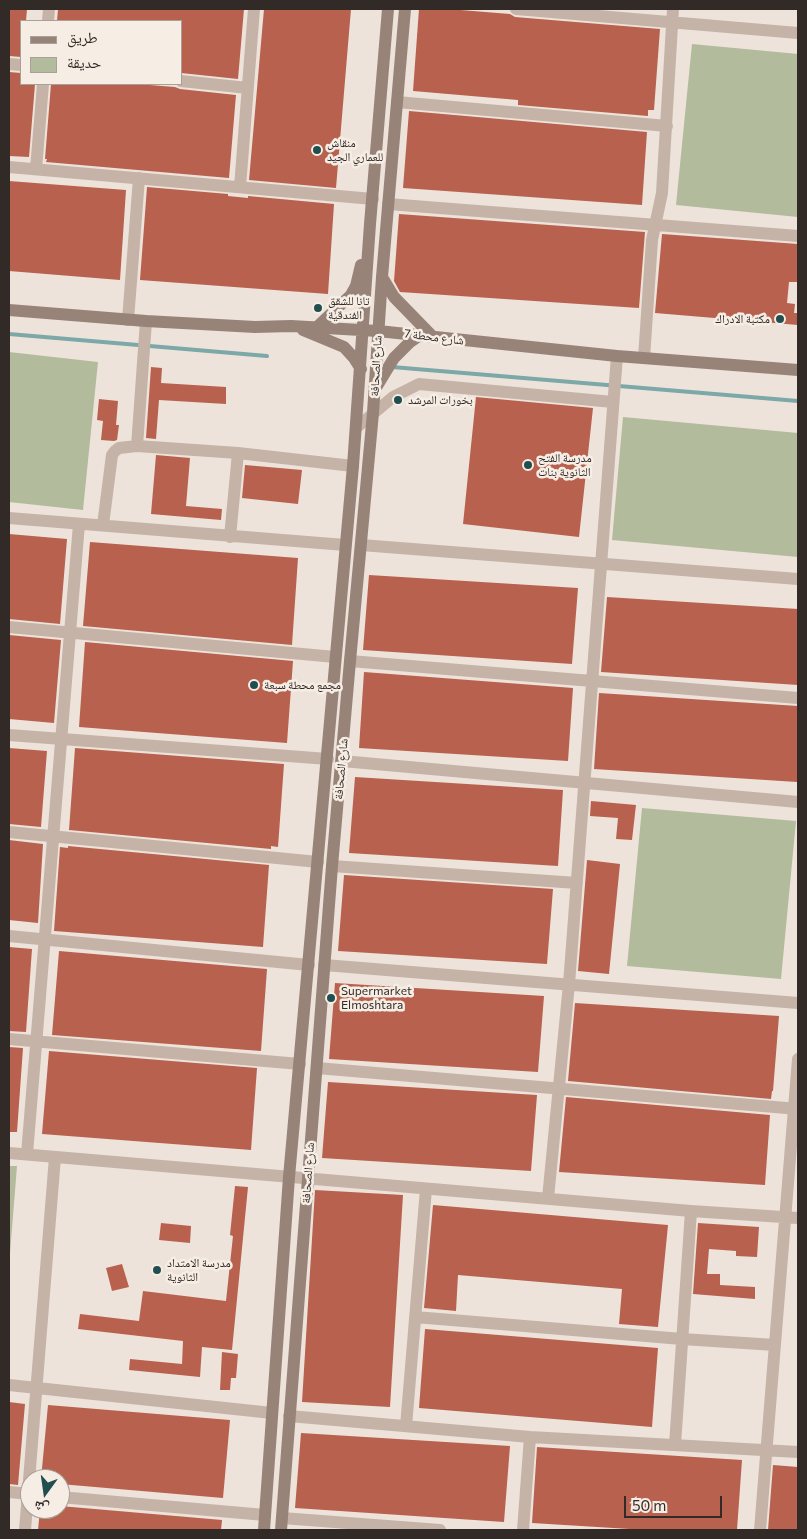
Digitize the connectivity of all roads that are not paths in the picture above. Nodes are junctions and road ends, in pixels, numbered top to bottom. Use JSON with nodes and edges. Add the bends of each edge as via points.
{"nodes":[{"id":1,"x":254,"y":9,"type":"edge"},
{"id":2,"x":388,"y":9,"type":"edge"},
{"id":3,"x":405,"y":9,"type":"edge"},
{"id":4,"x":516,"y":9,"type":"edge"},
{"id":5,"x":674,"y":9,"type":"edge"},
{"id":6,"x":672,"y":23,"type":"junction"},
{"id":7,"x":798,"y":34,"type":"edge"},
{"id":8,"x":182,"y":81,"type":"edge"},
{"id":9,"x":43,"y":85,"type":"edge"},
{"id":10,"x":248,"y":88,"type":"junction"},
{"id":11,"x":397,"y":102,"type":"junction"},
{"id":12,"x":667,"y":126,"type":"junction"},
{"id":13,"x":9,"y":167,"type":"edge"},
{"id":14,"x":36,"y":169,"type":"junction"},
{"id":15,"x":139,"y":178,"type":"junction"},
{"id":16,"x":240,"y":186,"type":"junction"},
{"id":17,"x":373,"y":200,"type":"junction"},
{"id":18,"x":388,"y":204,"type":"junction"},
{"id":19,"x":370,"y":224,"type":"junction"},
{"id":20,"x":654,"y":224,"type":"junction"},
{"id":21,"x":798,"y":236,"type":"edge"},
{"id":22,"x":382,"y":277,"type":"junction"},
{"id":23,"x":9,"y":310,"type":"edge"},
{"id":24,"x":128,"y":320,"type":"junction"},
{"id":25,"x":146,"y":321,"type":"junction"},
{"id":26,"x":291,"y":326,"type":"junction"},
{"id":27,"x":317,"y":327,"type":"junction"},
{"id":28,"x":362,"y":330,"type":"junction"},
{"id":29,"x":378,"y":331,"type":"junction"},
{"id":30,"x":425,"y":335,"type":"junction"},
{"id":31,"x":616,"y":356,"type":"junction"},
{"id":32,"x":644,"y":358,"type":"junction"},
{"id":33,"x":360,"y":369,"type":"junction"},
{"id":34,"x":798,"y":370,"type":"edge"},
{"id":35,"x":375,"y":391,"type":"junction"},
{"id":36,"x":613,"y":402,"type":"junction"},
{"id":37,"x":373,"y":413,"type":"junction"},
{"id":38,"x":356,"y":428,"type":"junction"},
{"id":39,"x":137,"y":446,"type":"junction"},
{"id":40,"x":238,"y":453,"type":"junction"},
{"id":41,"x":353,"y":466,"type":"junction"},
{"id":42,"x":9,"y":518,"type":"edge"},
{"id":43,"x":79,"y":524,"type":"junction"},
{"id":44,"x":103,"y":525,"type":"junction"},
{"id":45,"x":230,"y":536,"type":"junction"},
{"id":46,"x":345,"y":545,"type":"junction"},
{"id":47,"x":361,"y":546,"type":"junction"},
{"id":48,"x":601,"y":563,"type":"junction"},
{"id":49,"x":798,"y":579,"type":"edge"},
{"id":50,"x":9,"y":627,"type":"edge"},
{"id":51,"x":70,"y":632,"type":"junction"},
{"id":52,"x":335,"y":657,"type":"junction"},
{"id":53,"x":350,"y":661,"type":"junction"},
{"id":54,"x":593,"y":681,"type":"junction"},
{"id":55,"x":798,"y":698,"type":"edge"},
{"id":56,"x":9,"y":735,"type":"edge"},
{"id":57,"x":61,"y":740,"type":"junction"},
{"id":58,"x":328,"y":759,"type":"junction"},
{"id":59,"x":342,"y":761,"type":"junction"},
{"id":60,"x":584,"y":782,"type":"junction"},
{"id":61,"x":798,"y":802,"type":"edge"},
{"id":62,"x":9,"y":832,"type":"edge"},
{"id":63,"x":53,"y":836,"type":"junction"},
{"id":64,"x":318,"y":862,"type":"junction"},
{"id":65,"x":332,"y":866,"type":"junction"},
{"id":66,"x":577,"y":883,"type":"junction"},
{"id":67,"x":9,"y":936,"type":"edge"},
{"id":68,"x":45,"y":939,"type":"junction"},
{"id":69,"x":309,"y":965,"type":"junction"},
{"id":70,"x":324,"y":965,"type":"junction"},
{"id":71,"x":568,"y":984,"type":"junction"},
{"id":72,"x":798,"y":1003,"type":"edge"},
{"id":73,"x":9,"y":1039,"type":"edge"},
{"id":74,"x":36,"y":1041,"type":"junction"},
{"id":75,"x":798,"y":1059,"type":"edge"},
{"id":76,"x":300,"y":1064,"type":"junction"},
{"id":77,"x":316,"y":1068,"type":"junction"},
{"id":78,"x":559,"y":1088,"type":"junction"},
{"id":79,"x":796,"y":1109,"type":"edge"},
{"id":80,"x":9,"y":1153,"type":"edge"},
{"id":81,"x":27,"y":1154,"type":"junction"},
{"id":82,"x":56,"y":1157,"type":"junction"},
{"id":83,"x":289,"y":1177,"type":"junction"},
{"id":84,"x":308,"y":1178,"type":"junction"},
{"id":85,"x":426,"y":1189,"type":"junction"},
{"id":86,"x":548,"y":1198,"type":"junction"},
{"id":87,"x":691,"y":1211,"type":"junction"},
{"id":88,"x":792,"y":1217,"type":"edge"},
{"id":89,"x":415,"y":1316,"type":"junction"},
{"id":90,"x":682,"y":1339,"type":"junction"},
{"id":91,"x":775,"y":1345,"type":"junction"},
{"id":92,"x":9,"y":1385,"type":"edge"},
{"id":93,"x":36,"y":1387,"type":"junction"},
{"id":94,"x":272,"y":1413,"type":"junction"},
{"id":95,"x":289,"y":1416,"type":"junction"},
{"id":96,"x":406,"y":1426,"type":"junction"},
{"id":97,"x":530,"y":1437,"type":"junction"},
{"id":98,"x":675,"y":1445,"type":"junction"},
{"id":99,"x":766,"y":1450,"type":"junction"},
{"id":100,"x":798,"y":1452,"type":"edge"},
{"id":101,"x":31,"y":1469,"type":"edge"},
{"id":102,"x":70,"y":1498,"type":"edge"},
{"id":103,"x":265,"y":1515,"type":"junction"},
{"id":104,"x":281,"y":1524,"type":"edge"},
{"id":105,"x":264,"y":1530,"type":"edge"},
{"id":106,"x":440,"y":1530,"type":"edge"},
{"id":107,"x":523,"y":1530,"type":"edge"},
{"id":108,"x":760,"y":1530,"type":"edge"}],
"edges":[{"from":1,"to":10,"type":"street"},
{"from":2,"to":17,"type":"main road","name":"شارع الصحافة"},
{"from":3,"to":11,"type":"main road","name":"شارع الصحافة"},
{"from":4,"to":6,"type":"street"},
{"from":5,"to":6,"type":"street"},
{"from":6,"to":7,"type":"street"},
{"from":6,"to":12,"type":"street"},
{"from":8,"to":10,"type":"street"},
{"from":9,"to":14,"type":"street"},
{"from":10,"to":16,"type":"street"},
{"from":11,"to":12,"type":"street"},
{"from":11,"to":18,"type":"main road","name":"شارع الصحافة"},
{"from":12,"to":20,"type":"street","via":[[662,193]]},
{"from":13,"to":14,"type":"street"},
{"from":14,"to":15,"type":"street"},
{"from":15,"to":16,"type":"street"},
{"from":15,"to":24,"type":"street"},
{"from":16,"to":17,"type":"street"},
{"from":17,"to":19,"type":"main road","name":"شارع الصحافة"},
{"from":18,"to":20,"type":"street"},
{"from":18,"to":22,"type":"main road","name":"شارع الصحافة"},
{"from":19,"to":27,"type":"main road","via":[[356,286],[345,302]]},
{"from":19,"to":28,"type":"main road","name":"شارع الصحافة"},
{"from":20,"to":21,"type":"street"},
{"from":20,"to":32,"type":"street"},
{"from":22,"to":29,"type":"main road","name":"شارع الصحافة"},
{"from":22,"to":30,"type":"main road"},
{"from":23,"to":24,"type":"main road","name":"شارع محطة 7"},
{"from":24,"to":25,"type":"main road","name":"شارع محطة 7"},
{"from":25,"to":26,"type":"main road","name":"شارع محطة 7"},
{"from":25,"to":39,"type":"street"},
{"from":26,"to":27,"type":"main road","name":"شارع محطة 7"},
{"from":26,"to":33,"type":"main road","via":[[344,347]]},
{"from":27,"to":28,"type":"main road","name":"شارع محطة 7"},
{"from":28,"to":29,"type":"main road","name":"شارع محطة 7"},
{"from":28,"to":33,"type":"main road","name":"شارع الصحافة"},
{"from":29,"to":30,"type":"main road","name":"شارع محطة 7"},
{"from":29,"to":35,"type":"main road","name":"شارع الصحافة"},
{"from":30,"to":31,"type":"main road","name":"شارع محطة 7"},
{"from":30,"to":35,"type":"main road","via":[[410,342],[394,358]]},
{"from":31,"to":32,"type":"main road","name":"شارع محطة 7"},
{"from":31,"to":36,"type":"street"},
{"from":32,"to":34,"type":"main road","name":"شارع محطة 7"},
{"from":33,"to":38,"type":"main road","name":"شارع الصحافة"},
{"from":35,"to":37,"type":"main road","name":"شارع الصحافة"},
{"from":36,"to":37,"type":"street","via":[[419,384],[393,397]]},
{"from":36,"to":48,"type":"street"},
{"from":37,"to":38,"type":"street"},
{"from":37,"to":47,"type":"main road","name":"شارع الصحافة"},
{"from":38,"to":41,"type":"main road","name":"شارع الصحافة"},
{"from":39,"to":40,"type":"street"},
{"from":39,"to":44,"type":"street","via":[[119,448],[112,455]]},
{"from":40,"to":41,"type":"street"},
{"from":40,"to":45,"type":"street"},
{"from":41,"to":46,"type":"main road","name":"شارع الصحافة"},
{"from":42,"to":43,"type":"street"},
{"from":43,"to":44,"type":"street"},
{"from":43,"to":51,"type":"street"},
{"from":44,"to":45,"type":"street"},
{"from":45,"to":46,"type":"street"},
{"from":46,"to":52,"type":"main road","name":"شارع الصحافة"},
{"from":47,"to":48,"type":"street"},
{"from":47,"to":53,"type":"main road","name":"شارع الصحافة"},
{"from":48,"to":49,"type":"street"},
{"from":48,"to":54,"type":"street"},
{"from":50,"to":51,"type":"street"},
{"from":51,"to":52,"type":"street"},
{"from":51,"to":57,"type":"street"},
{"from":52,"to":58,"type":"main road","name":"شارع الصحافة"},
{"from":53,"to":54,"type":"street"},
{"from":53,"to":59,"type":"main road","name":"شارع الصحافة"},
{"from":54,"to":55,"type":"street"},
{"from":54,"to":60,"type":"street"},
{"from":56,"to":57,"type":"street"},
{"from":57,"to":58,"type":"street"},
{"from":57,"to":63,"type":"street"},
{"from":58,"to":64,"type":"main road","name":"شارع الصحافة"},
{"from":59,"to":60,"type":"street"},
{"from":59,"to":65,"type":"main road","name":"شارع الصحافة"},
{"from":60,"to":61,"type":"street"},
{"from":60,"to":66,"type":"street"},
{"from":62,"to":63,"type":"street"},
{"from":63,"to":64,"type":"street"},
{"from":63,"to":68,"type":"street"},
{"from":64,"to":69,"type":"main road","name":"شارع الصحافة"},
{"from":65,"to":66,"type":"street"},
{"from":65,"to":70,"type":"main road","name":"شارع الصحافة"},
{"from":66,"to":71,"type":"street"},
{"from":67,"to":68,"type":"street"},
{"from":68,"to":69,"type":"street"},
{"from":68,"to":74,"type":"street"},
{"from":69,"to":76,"type":"main road","name":"شارع الصحافة"},
{"from":70,"to":71,"type":"street"},
{"from":70,"to":77,"type":"main road","name":"شارع الصحافة"},
{"from":71,"to":72,"type":"street"},
{"from":71,"to":78,"type":"street"},
{"from":73,"to":74,"type":"street"},
{"from":74,"to":76,"type":"street"},
{"from":74,"to":81,"type":"street"},
{"from":75,"to":79,"type":"street"},
{"from":76,"to":83,"type":"main road","name":"شارع الصحافة"},
{"from":77,"to":78,"type":"street"},
{"from":77,"to":84,"type":"main road","name":"شارع الصحافة"},
{"from":78,"to":79,"type":"street"},
{"from":78,"to":86,"type":"street"},
{"from":79,"to":88,"type":"street"},
{"from":80,"to":81,"type":"street"},
{"from":81,"to":82,"type":"street"},
{"from":82,"to":83,"type":"street"},
{"from":82,"to":93,"type":"street"},
{"from":83,"to":84,"type":"street"},
{"from":83,"to":94,"type":"main road","name":"شارع الصحافة"},
{"from":84,"to":85,"type":"street"},
{"from":84,"to":95,"type":"main road","name":"شارع الصحافة"},
{"from":85,"to":86,"type":"street"},
{"from":85,"to":89,"type":"street"},
{"from":86,"to":87,"type":"street"},
{"from":87,"to":88,"type":"street"},
{"from":87,"to":90,"type":"street"},
{"from":88,"to":91,"type":"street"},
{"from":89,"to":90,"type":"street"},
{"from":89,"to":96,"type":"street"},
{"from":90,"to":91,"type":"street"},
{"from":90,"to":98,"type":"street"},
{"from":91,"to":99,"type":"street"},
{"from":92,"to":93,"type":"street"},
{"from":93,"to":94,"type":"street"},
{"from":93,"to":101,"type":"street"},
{"from":94,"to":103,"type":"main road","name":"شارع الصحافة"},
{"from":95,"to":96,"type":"street"},
{"from":95,"to":104,"type":"main road","name":"شارع الصحافة"},
{"from":96,"to":97,"type":"street"},
{"from":97,"to":98,"type":"street"},
{"from":97,"to":107,"type":"street"},
{"from":98,"to":99,"type":"street"},
{"from":99,"to":100,"type":"street"},
{"from":99,"to":108,"type":"street"},
{"from":102,"to":103,"type":"street"},
{"from":103,"to":105,"type":"main road","name":"شارع الصحافة"},
{"from":104,"to":106,"type":"street"}]}
